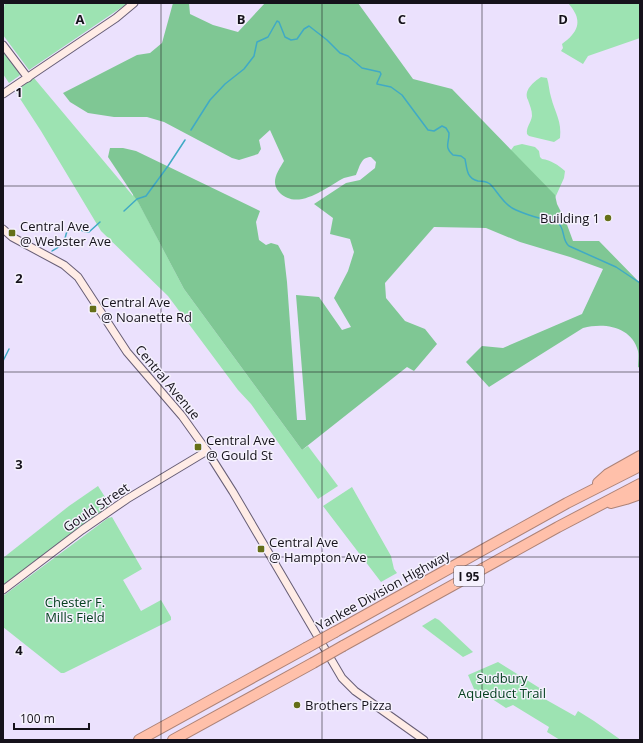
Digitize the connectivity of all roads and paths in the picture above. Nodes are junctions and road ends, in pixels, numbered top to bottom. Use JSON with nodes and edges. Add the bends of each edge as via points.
{"nodes":[{"id":1,"x":134,"y":3,"type":"edge"},
{"id":2,"x":3,"y":45,"type":"edge"},
{"id":3,"x":28,"y":78,"type":"junction"},
{"id":4,"x":3,"y":94,"type":"edge"},
{"id":5,"x":4,"y":233,"type":"edge"},
{"id":6,"x":207,"y":451,"type":"junction"},
{"id":7,"x":640,"y":456,"type":"edge"},
{"id":8,"x":640,"y":466,"type":"edge"},
{"id":9,"x":640,"y":484,"type":"edge"},
{"id":10,"x":587,"y":493,"type":"junction"},
{"id":11,"x":640,"y":494,"type":"edge"},
{"id":12,"x":595,"y":507,"type":"junction"},
{"id":13,"x":3,"y":590,"type":"edge"},
{"id":14,"x":140,"y":740,"type":"edge"},
{"id":15,"x":173,"y":740,"type":"edge"},
{"id":16,"x":424,"y":740,"type":"edge"}],
"edges":[{"from":1,"to":3,"type":"main road","via":[[122,14]]},
{"from":2,"to":3,"type":"main road"},
{"from":3,"to":4,"type":"main road"},
{"from":5,"to":6,"type":"main road","name":"Central Avenue","via":[[61,262],[76,274],[127,352],[182,416]]},
{"from":6,"to":13,"type":"main road","name":"Gould Street","via":[[88,526]]},
{"from":6,"to":16,"type":"main road","name":"Central Avenue","via":[[342,678],[355,691]]},
{"from":7,"to":10,"type":"highway","via":[[608,474]]},
{"from":8,"to":10,"type":"highway","name":"Yankee Division Highway","number":"I 95"},
{"from":9,"to":12,"type":"highway","number":"I 95"},
{"from":10,"to":14,"type":"highway","name":"Yankee Division Highway","number":"I 95","bridge":true},
{"from":11,"to":12,"type":"highway"},
{"from":12,"to":15,"type":"highway","number":"I 95","bridge":true}]}
